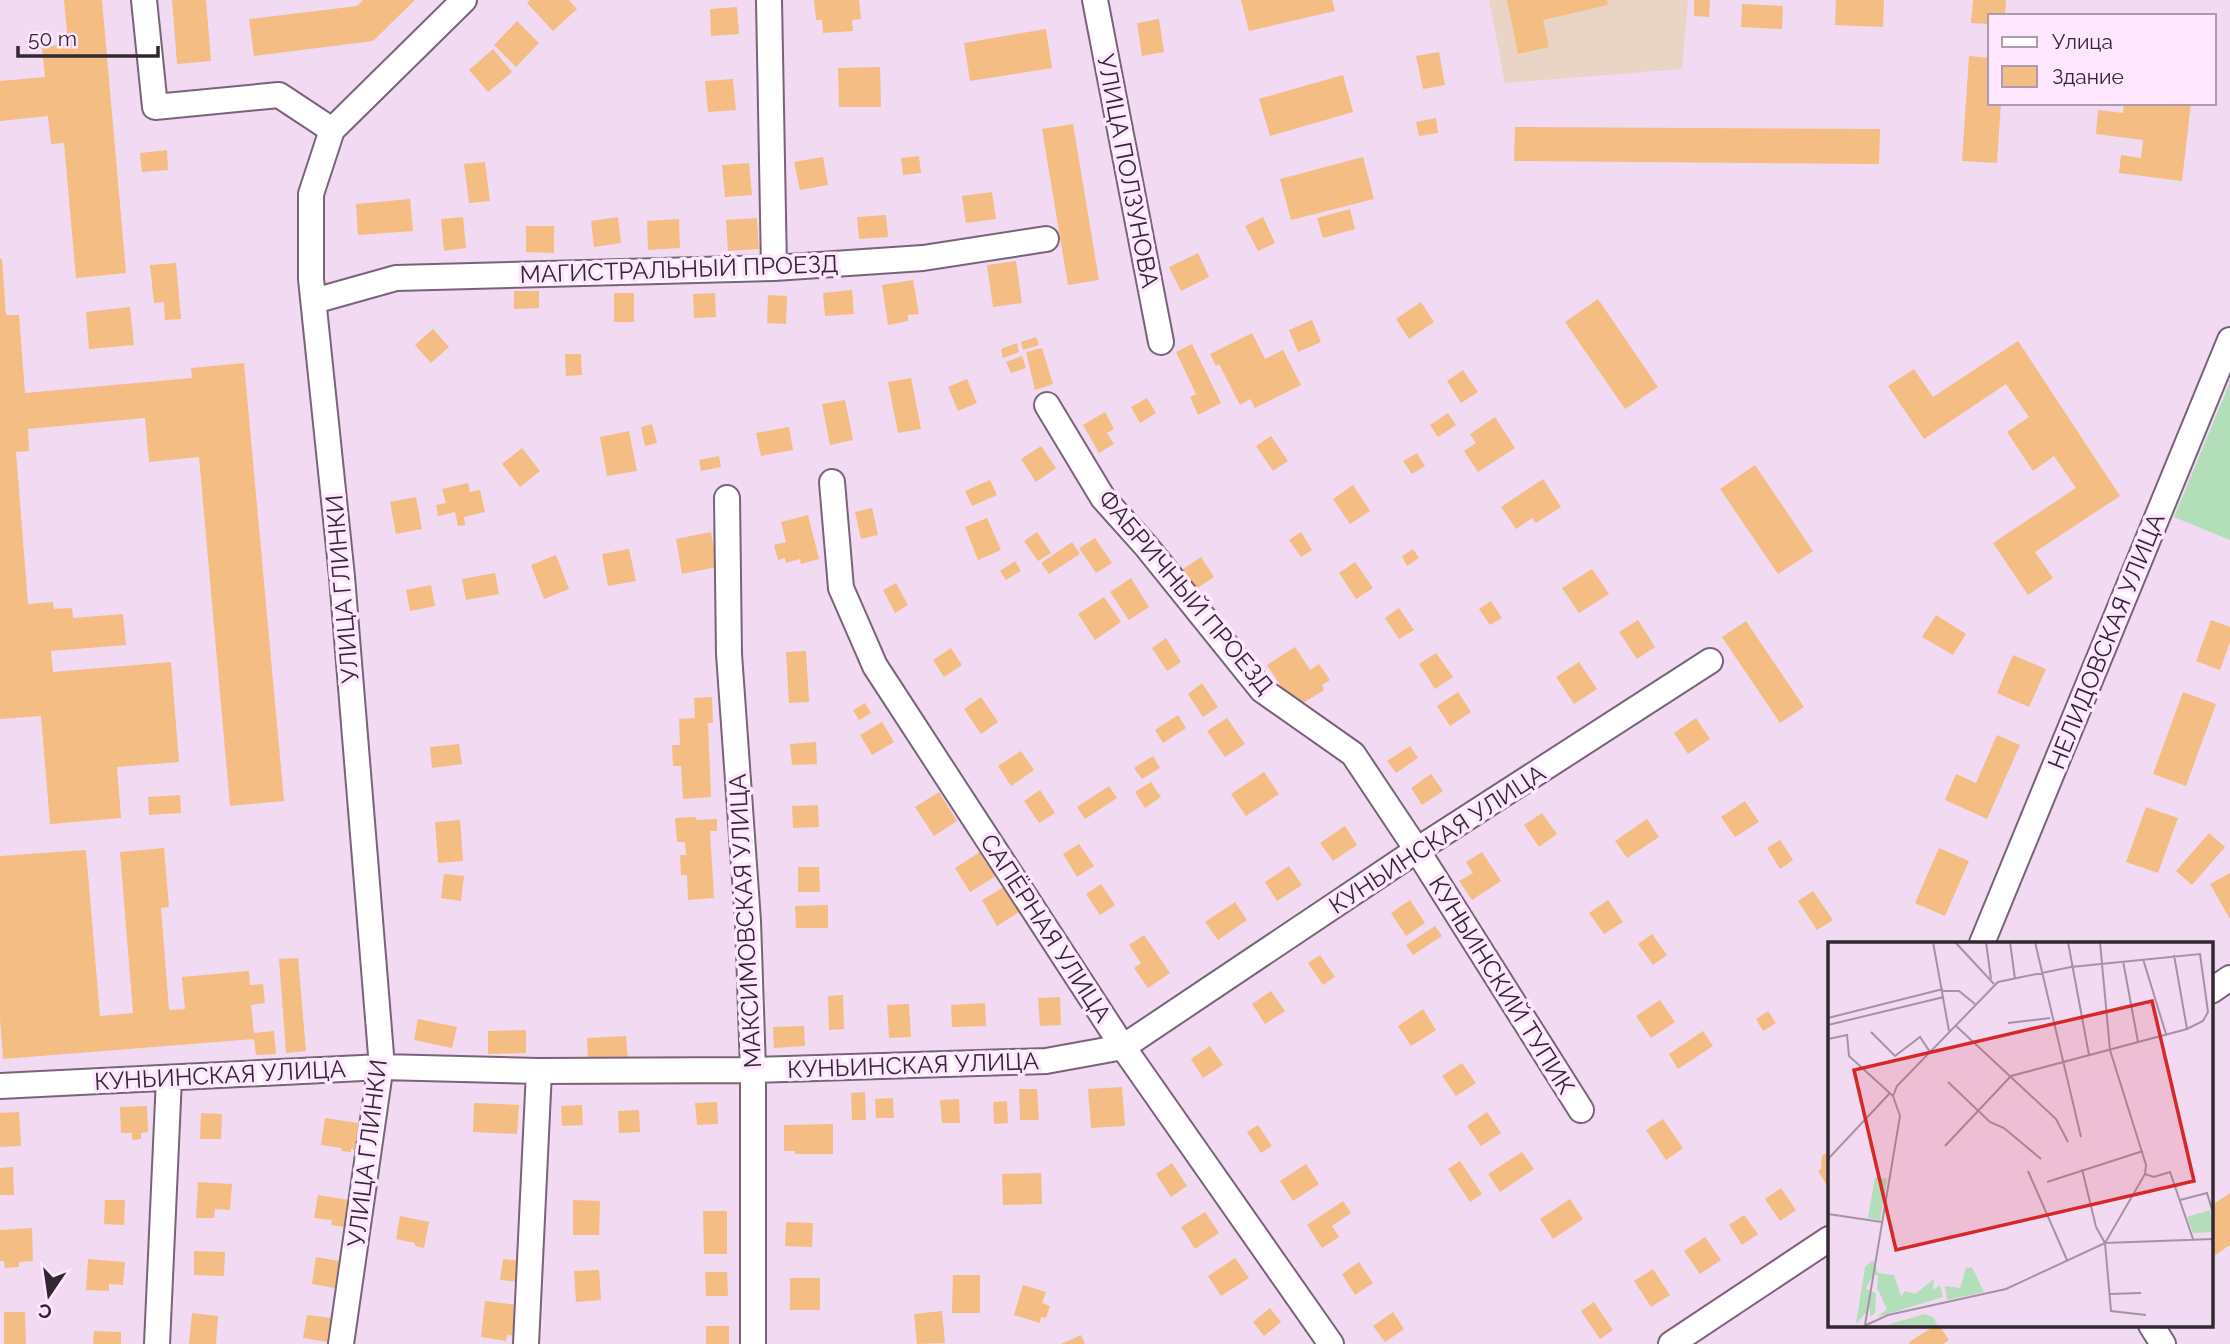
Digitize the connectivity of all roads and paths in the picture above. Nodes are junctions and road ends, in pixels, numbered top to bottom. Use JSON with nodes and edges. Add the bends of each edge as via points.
{"nodes":[{"id":1,"x":144,"y":0,"type":"edge"},
{"id":2,"x":464,"y":0,"type":"edge"},
{"id":3,"x":769,"y":0,"type":"edge"},
{"id":4,"x":1096,"y":0,"type":"edge"},
{"id":5,"x":332,"y":130,"type":"junction"},
{"id":6,"x":1046,"y":239,"type":"dead end"},
{"id":7,"x":774,"y":268,"type":"junction"},
{"id":8,"x":314,"y":301,"type":"junction"},
{"id":9,"x":2230,"y":340,"type":"edge"},
{"id":10,"x":1161,"y":342,"type":"dead end"},
{"id":11,"x":1047,"y":405,"type":"dead end"},
{"id":12,"x":832,"y":482,"type":"dead end"},
{"id":13,"x":727,"y":498,"type":"dead end"},
{"id":14,"x":1710,"y":661,"type":"dead end"},
{"id":15,"x":1353,"y":754,"type":"joint"},
{"id":16,"x":1417,"y":850,"type":"junction"},
{"id":17,"x":1982,"y":942,"type":"edge"},
{"id":18,"x":2230,"y":978,"type":"edge"},
{"id":19,"x":2212,"y":989,"type":"edge"},
{"id":20,"x":1123,"y":1047,"type":"junction"},
{"id":21,"x":382,"y":1068,"type":"junction"},
{"id":22,"x":752,"y":1070,"type":"junction"},
{"id":23,"x":539,"y":1072,"type":"junction"},
{"id":24,"x":169,"y":1078,"type":"junction"},
{"id":25,"x":0,"y":1086,"type":"edge"},
{"id":26,"x":1581,"y":1110,"type":"dead end"},
{"id":27,"x":1828,"y":1240,"type":"edge"},
{"id":28,"x":2152,"y":1326,"type":"edge"},
{"id":29,"x":157,"y":1344,"type":"edge"},
{"id":30,"x":341,"y":1344,"type":"edge"},
{"id":31,"x":526,"y":1344,"type":"edge"},
{"id":32,"x":753,"y":1344,"type":"edge"},
{"id":33,"x":1331,"y":1344,"type":"edge"},
{"id":34,"x":1671,"y":1344,"type":"edge"},
{"id":35,"x":2164,"y":1344,"type":"edge"}],
"edges":[{"from":1,"to":5,"type":"street","via":[[155,107],[279,95]]},
{"from":2,"to":5,"type":"street"},
{"from":3,"to":7,"type":"street"},
{"from":4,"to":10,"type":"street","name":"УЛИЦА ПОЛЗУНОВА"},
{"from":5,"to":8,"type":"street","name":"УЛИЦА ГЛИНКИ","via":[[311,194]]},
{"from":6,"to":7,"type":"street","name":"МАГИСТРАЛЬНЫЙ ПРОЕЗД","via":[[923,258]]},
{"from":7,"to":8,"type":"street","name":"МАГИСТРАЛЬНЫЙ ПРОЕЗД","via":[[396,278]]},
{"from":8,"to":21,"type":"street","name":"УЛИЦА ГЛИНКИ","via":[[342,577]]},
{"from":9,"to":17,"type":"street","name":"НЕЛИДОВСКАЯ УЛИЦА"},
{"from":11,"to":15,"type":"street","name":"ФАБРИЧНЫЙ ПРОЕЗД","via":[[1103,498],[1262,690]]},
{"from":12,"to":20,"type":"street","name":"САПЁРНАЯ УЛИЦА","via":[[841,589],[875,666]]},
{"from":13,"to":22,"type":"street","name":"МАКСИМОВСКАЯ УЛИЦА","via":[[729,654],[748,921]]},
{"from":14,"to":16,"type":"street","name":"КУНЬИНСКАЯ УЛИЦА"},
{"from":15,"to":16,"type":"street","name":"КУНЬИНСКИЙ ТУПИК"},
{"from":16,"to":20,"type":"street","name":"КУНЬИНСКАЯ УЛИЦА"},
{"from":16,"to":26,"type":"street","name":"КУНЬИНСКИЙ ТУПИК"},
{"from":18,"to":19,"type":"street"},
{"from":20,"to":22,"type":"street","name":"КУНЬИНСКАЯ УЛИЦА","via":[[1046,1061]]},
{"from":20,"to":33,"type":"street","name":"САПЁРНАЯ УЛИЦА"},
{"from":21,"to":23,"type":"street","name":"КУНЬИНСКАЯ УЛИЦА"},
{"from":21,"to":24,"type":"street","name":"КУНЬИНСКАЯ УЛИЦА"},
{"from":21,"to":30,"type":"street","name":"УЛИЦА ГЛИНКИ"},
{"from":22,"to":23,"type":"street","name":"КУНЬИНСКАЯ УЛИЦА"},
{"from":22,"to":32,"type":"street","name":"МАКСИМОВСКАЯ УЛИЦА"},
{"from":23,"to":31,"type":"street"},
{"from":24,"to":25,"type":"street","name":"КУНЬИНСКАЯ УЛИЦА"},
{"from":24,"to":29,"type":"street"},
{"from":27,"to":34,"type":"street"},
{"from":28,"to":35,"type":"street"}]}
